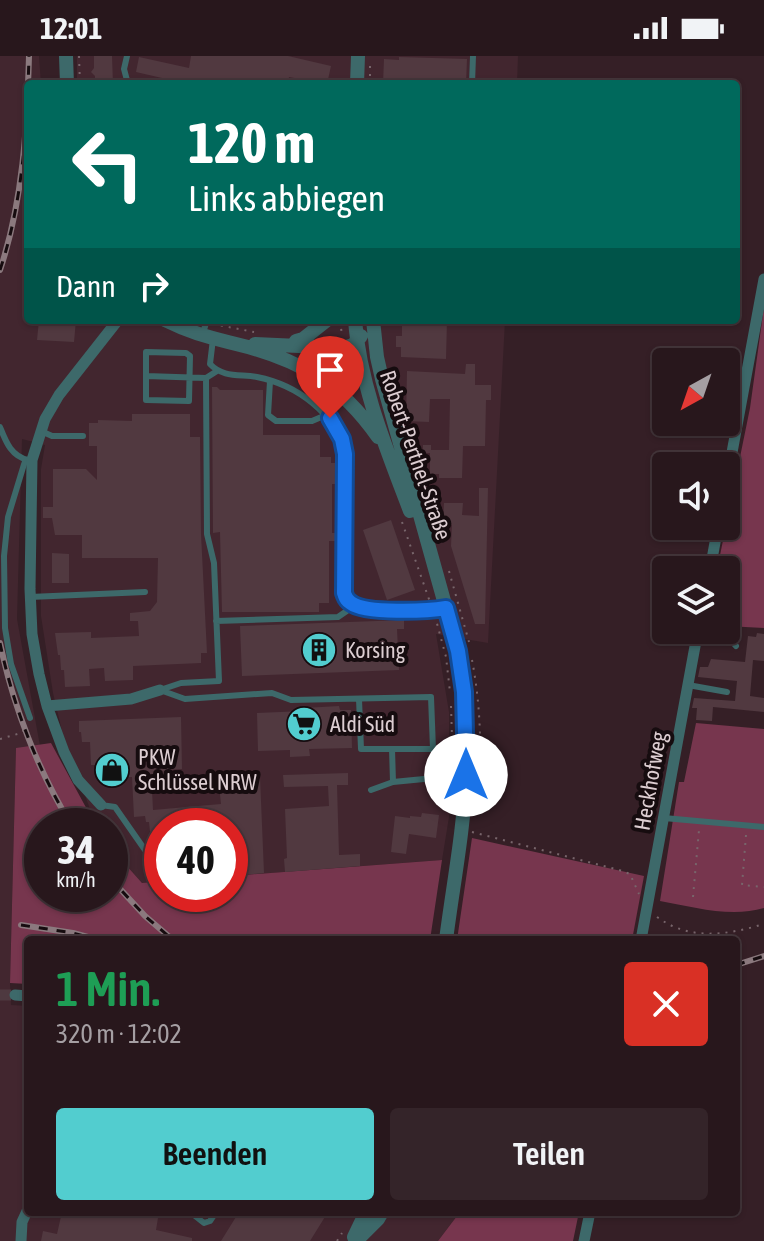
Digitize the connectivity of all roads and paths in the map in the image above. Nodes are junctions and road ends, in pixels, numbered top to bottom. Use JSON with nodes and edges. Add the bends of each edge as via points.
{"nodes":[{"id":1,"x":66,"y":56,"type":"edge"},
{"id":2,"x":79,"y":56,"type":"edge"},
{"id":3,"x":127,"y":56,"type":"edge"},
{"id":4,"x":358,"y":56,"type":"edge"},
{"id":5,"x":371,"y":56,"type":"edge"},
{"id":6,"x":473,"y":56,"type":"edge"},
{"id":7,"x":67,"y":80,"type":"edge"},
{"id":8,"x":80,"y":80,"type":"edge"},
{"id":9,"x":127,"y":80,"type":"edge"},
{"id":10,"x":357,"y":80,"type":"edge"},
{"id":11,"x":370,"y":80,"type":"edge"},
{"id":12,"x":472,"y":80,"type":"edge"},
{"id":13,"x":764,"y":279,"type":"edge"},
{"id":14,"x":115,"y":324,"type":"edge"},
{"id":15,"x":184,"y":324,"type":"edge"},
{"id":16,"x":322,"y":324,"type":"edge"},
{"id":17,"x":355,"y":324,"type":"edge"},
{"id":18,"x":370,"y":324,"type":"edge"},
{"id":19,"x":373,"y":324,"type":"edge"},
{"id":20,"x":207,"y":329,"type":"edge"},
{"id":21,"x":264,"y":333,"type":"dead end"},
{"id":22,"x":357,"y":341,"type":"junction"},
{"id":23,"x":235,"y":343,"type":"junction"},
{"id":24,"x":290,"y":343,"type":"junction"},
{"id":25,"x":377,"y":357,"type":"junction"},
{"id":26,"x":217,"y":371,"type":"junction"},
{"id":27,"x":146,"y":376,"type":"junction"},
{"id":28,"x":190,"y":377,"type":"junction"},
{"id":29,"x":206,"y":378,"type":"junction"},
{"id":30,"x":270,"y":381,"type":"junction"},
{"id":31,"x":326,"y":415,"type":"junction"},
{"id":32,"x":0,"y":427,"type":"edge"},
{"id":33,"x":41,"y":431,"type":"junction"},
{"id":34,"x":83,"y":436,"type":"dead end"},
{"id":35,"x":387,"y":450,"type":"junction"},
{"id":36,"x":732,"y":452,"type":"edge"},
{"id":37,"x":28,"y":460,"type":"junction"},
{"id":38,"x":401,"y":519,"type":"dead end"},
{"id":39,"x":145,"y":592,"type":"dead end"},
{"id":40,"x":30,"y":597,"type":"junction"},
{"id":41,"x":354,"y":606,"type":"junction"},
{"id":42,"x":441,"y":607,"type":"junction"},
{"id":43,"x":216,"y":621,"type":"junction"},
{"id":44,"x":695,"y":644,"type":"edge"},
{"id":45,"x":688,"y":685,"type":"junction"},
{"id":46,"x":160,"y":690,"type":"junction"},
{"id":47,"x":727,"y":692,"type":"dead end"},
{"id":48,"x":359,"y":699,"type":"junction"},
{"id":49,"x":47,"y":706,"type":"junction"},
{"id":50,"x":30,"y":718,"type":"joint"},
{"id":51,"x":0,"y":739,"type":"edge"},
{"id":52,"x":392,"y":749,"type":"junction"},
{"id":53,"x":459,"y":776,"type":"junction"},
{"id":54,"x":393,"y":782,"type":"junction"},
{"id":55,"x":371,"y":790,"type":"dead end"},
{"id":56,"x":101,"y":805,"type":"joint"},
{"id":57,"x":664,"y":818,"type":"junction"},
{"id":58,"x":700,"y":821,"type":"junction"},
{"id":59,"x":747,"y":826,"type":"junction"},
{"id":60,"x":764,"y":827,"type":"edge"},
{"id":61,"x":460,"y":833,"type":"junction"},
{"id":62,"x":144,"y":849,"type":"edge"},
{"id":63,"x":764,"y":887,"type":"edge"},
{"id":64,"x":693,"y":897,"type":"dead end"},
{"id":65,"x":647,"y":906,"type":"junction"},
{"id":66,"x":764,"y":924,"type":"edge"},
{"id":67,"x":447,"y":936,"type":"edge"},
{"id":68,"x":642,"y":936,"type":"edge"},
{"id":69,"x":15,"y":995,"type":"tunnel mouth"},
{"id":70,"x":24,"y":996,"type":"edge"},
{"id":71,"x":25,"y":1216,"type":"edge"},
{"id":72,"x":195,"y":1216,"type":"edge"},
{"id":73,"x":213,"y":1216,"type":"edge"},
{"id":74,"x":364,"y":1216,"type":"edge"},
{"id":75,"x":378,"y":1216,"type":"edge"},
{"id":76,"x":589,"y":1216,"type":"edge"},
{"id":77,"x":21,"y":1241,"type":"edge"},
{"id":78,"x":354,"y":1241,"type":"edge"},
{"id":79,"x":584,"y":1241,"type":"edge"}],
"edges":[{"from":1,"to":7,"type":"street"},
{"from":2,"to":8,"type":"path"},
{"from":3,"to":9,"type":"lane"},
{"from":4,"to":10,"type":"street"},
{"from":5,"to":11,"type":"path"},
{"from":6,"to":12,"type":"lane"},
{"from":13,"to":36,"type":"street"},
{"from":14,"to":33,"type":"street","via":[[59,395]]},
{"from":15,"to":20,"type":"street"},
{"from":16,"to":24,"type":"street"},
{"from":17,"to":22,"type":"street","name":"Robert-Perthel-Straße"},
{"from":18,"to":22,"type":"street"},
{"from":19,"to":25,"type":"street","name":"Robert-Perthel-Straße"},
{"from":20,"to":21,"type":"path"},
{"from":20,"to":23,"type":"street"},
{"from":20,"to":26,"type":"lane","via":[[210,364]]},
{"from":22,"to":24,"type":"street"},
{"from":22,"to":25,"type":"street"},
{"from":22,"to":35,"type":"street","name":"Robert-Perthel-Straße"},
{"from":23,"to":24,"type":"street"},
{"from":23,"to":35,"type":"street","via":[[293,361],[335,389]]},
{"from":25,"to":42,"type":"street","name":"Robert-Perthel-Straße"},
{"from":26,"to":29,"type":"lane"},
{"from":26,"to":30,"type":"lane"},
{"from":27,"to":28,"type":"lane"},
{"from":27,"to":28,"type":"lane","via":[[146,352],[186,353]]},
{"from":27,"to":28,"type":"lane","via":[[146,400],[189,401]]},
{"from":28,"to":29,"type":"lane"},
{"from":29,"to":43,"type":"lane","via":[[207,534]]},
{"from":30,"to":31,"type":"lane","via":[[297,392]]},
{"from":30,"to":31,"type":"lane","via":[[272,419],[312,421]]},
{"from":31,"to":41,"type":"lane","via":[[337,428],[345,454],[344,593]]},
{"from":32,"to":37,"type":"lane","via":[[16,455]]},
{"from":33,"to":34,"type":"lane"},
{"from":33,"to":37,"type":"street"},
{"from":35,"to":42,"type":"street","name":"Robert-Perthel-Straße"},
{"from":37,"to":40,"type":"street"},
{"from":37,"to":50,"type":"lane","via":[[8,517],[4,556],[5,628]]},
{"from":38,"to":42,"type":"path"},
{"from":39,"to":40,"type":"lane"},
{"from":40,"to":49,"type":"street"},
{"from":41,"to":42,"type":"lane","via":[[408,611]]},
{"from":41,"to":43,"type":"lane","via":[[338,617]]},
{"from":42,"to":53,"type":"path"},
{"from":42,"to":53,"type":"street","name":"Robert-Perthel-Straße","via":[[458,651],[464,692]]},
{"from":43,"to":46,"type":"lane","via":[[219,681]]},
{"from":44,"to":45,"type":"street","name":"Heckhofweg"},
{"from":45,"to":47,"type":"lane"},
{"from":45,"to":57,"type":"street","name":"Heckhofweg"},
{"from":46,"to":48,"type":"lane","via":[[185,699],[272,693],[291,700]]},
{"from":46,"to":49,"type":"street","via":[[131,699]]},
{"from":48,"to":52,"type":"lane","via":[[361,749]]},
{"from":48,"to":52,"type":"lane","via":[[431,697],[433,749]]},
{"from":49,"to":56,"type":"street","via":[[78,780]]},
{"from":50,"to":51,"type":"path","via":[[21,733]]},
{"from":52,"to":54,"type":"lane"},
{"from":53,"to":54,"type":"lane"},
{"from":53,"to":61,"type":"street","name":"Robert-Perthel-Straße"},
{"from":54,"to":55,"type":"lane"},
{"from":56,"to":62,"type":"lane","via":[[115,807]]},
{"from":57,"to":58,"type":"lane"},
{"from":57,"to":65,"type":"street","name":"Heckhofweg"},
{"from":58,"to":59,"type":"lane"},
{"from":58,"to":64,"type":"path"},
{"from":59,"to":60,"type":"lane"},
{"from":59,"to":63,"type":"path","via":[[742,885]]},
{"from":61,"to":65,"type":"path","via":[[630,874]]},
{"from":61,"to":67,"type":"street","name":"Robert-Perthel-Straße"},
{"from":65,"to":66,"type":"path","via":[[669,925],[696,933],[714,935]]},
{"from":65,"to":68,"type":"street","name":"Heckhofweg"},
{"from":69,"to":70,"type":"street"},
{"from":71,"to":77,"type":"street"},
{"from":72,"to":73,"type":"lane","via":[[204,1223]]},
{"from":74,"to":78,"type":"street"},
{"from":75,"to":78,"type":"street"},
{"from":76,"to":79,"type":"street"}]}
